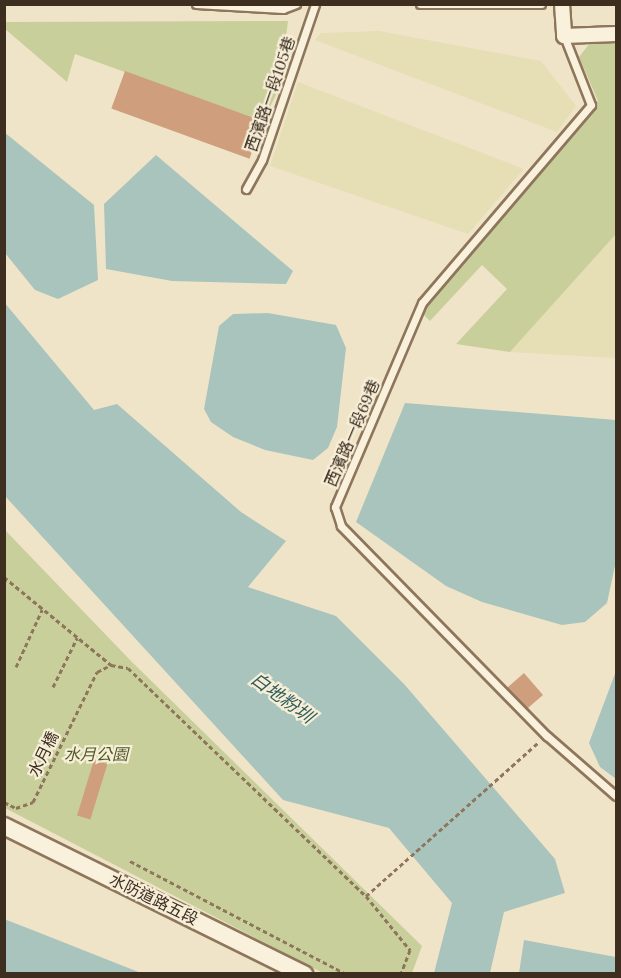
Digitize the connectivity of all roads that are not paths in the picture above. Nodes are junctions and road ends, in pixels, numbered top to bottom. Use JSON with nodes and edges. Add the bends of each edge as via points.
{"nodes":[{"id":1,"x":196,"y":4,"type":"edge"},
{"id":2,"x":296,"y":4,"type":"edge"},
{"id":3,"x":315,"y":4,"type":"edge"},
{"id":4,"x":420,"y":4,"type":"edge"},
{"id":5,"x":541,"y":4,"type":"edge"},
{"id":6,"x":562,"y":4,"type":"edge"},
{"id":7,"x":616,"y":34,"type":"edge"},
{"id":8,"x":564,"y":36,"type":"junction"},
{"id":9,"x":246,"y":189,"type":"dead end"},
{"id":10,"x":616,"y":796,"type":"edge"},
{"id":11,"x":4,"y":826,"type":"edge"},
{"id":12,"x":303,"y":974,"type":"edge"}],
"edges":[{"from":1,"to":2,"type":"lane","via":[[283,9]]},
{"from":3,"to":9,"type":"lane","name":"西濱路一段105巷","via":[[262,160]]},
{"from":4,"to":5,"type":"lane"},
{"from":6,"to":8,"type":"street"},
{"from":7,"to":8,"type":"street"},
{"from":8,"to":10,"type":"lane","name":"西濱路一段69巷","via":[[591,105],[422,303],[335,507],[341,526],[547,736]]},
{"from":11,"to":12,"type":"street","name":"水防道路五段"}]}
